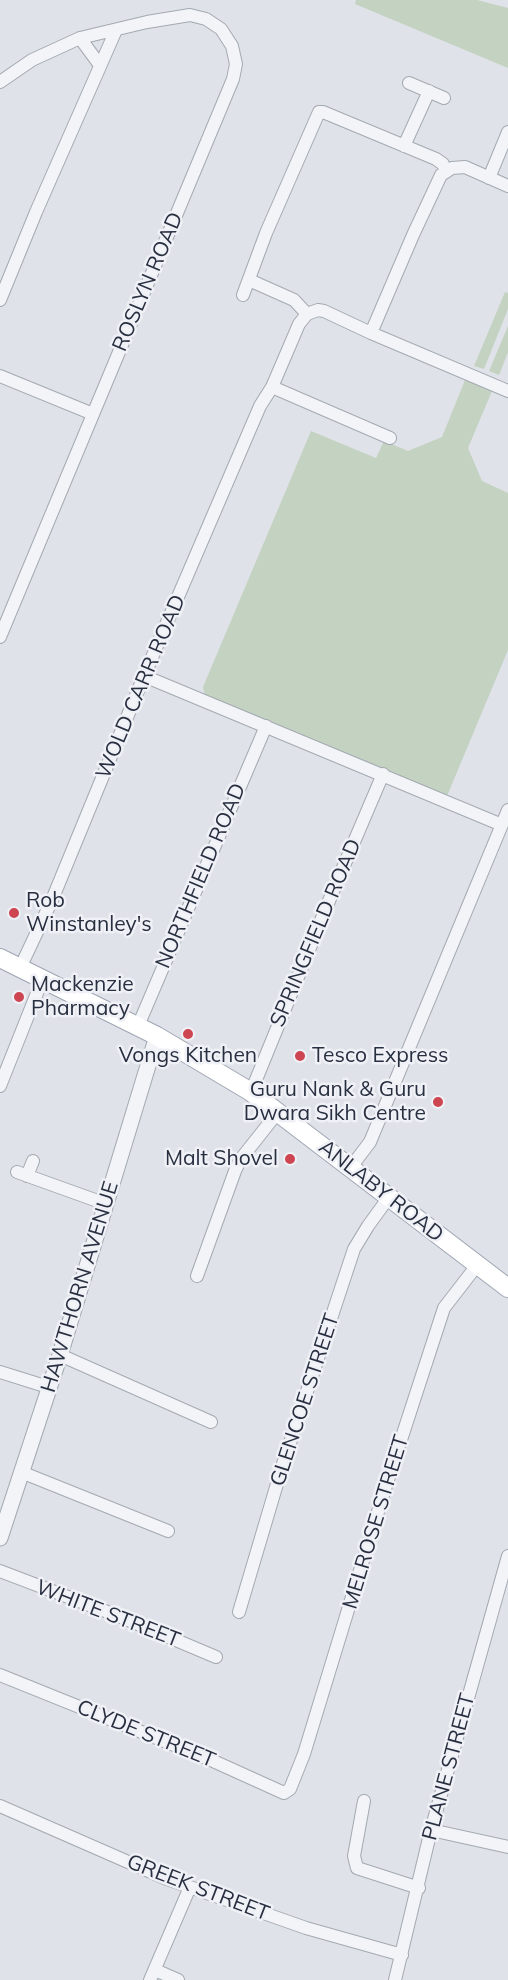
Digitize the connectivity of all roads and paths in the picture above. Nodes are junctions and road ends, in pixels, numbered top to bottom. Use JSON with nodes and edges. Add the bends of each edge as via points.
{"nodes":[{"id":1,"x":116,"y":30,"type":"junction"},
{"id":2,"x":80,"y":38,"type":"junction"},
{"id":3,"x":99,"y":64,"type":"junction"},
{"id":4,"x":0,"y":82,"type":"edge"},
{"id":5,"x":409,"y":83,"type":"dead end"},
{"id":6,"x":429,"y":91,"type":"junction"},
{"id":7,"x":444,"y":98,"type":"dead end"},
{"id":8,"x":508,"y":132,"type":"edge"},
{"id":9,"x":404,"y":146,"type":"junction"},
{"id":10,"x":446,"y":172,"type":"junction"},
{"id":11,"x":489,"y":178,"type":"junction"},
{"id":12,"x":508,"y":186,"type":"edge"},
{"id":13,"x":249,"y":280,"type":"junction"},
{"id":14,"x":243,"y":295,"type":"dead end"},
{"id":15,"x":0,"y":300,"type":"edge"},
{"id":16,"x":307,"y":314,"type":"junction"},
{"id":17,"x":370,"y":333,"type":"junction"},
{"id":18,"x":0,"y":376,"type":"edge"},
{"id":19,"x":272,"y":387,"type":"junction"},
{"id":20,"x":508,"y":392,"type":"edge"},
{"id":21,"x":93,"y":414,"type":"junction"},
{"id":22,"x":390,"y":438,"type":"dead end"},
{"id":23,"x":0,"y":637,"type":"edge"},
{"id":24,"x":144,"y":676,"type":"junction"},
{"id":25,"x":266,"y":726,"type":"junction"},
{"id":26,"x":383,"y":774,"type":"junction"},
{"id":27,"x":508,"y":810,"type":"edge"},
{"id":28,"x":502,"y":825,"type":"junction"},
{"id":29,"x":0,"y":958,"type":"edge"},
{"id":30,"x":20,"y":968,"type":"junction"},
{"id":31,"x":43,"y":978,"type":"junction"},
{"id":32,"x":138,"y":1026,"type":"junction"},
{"id":33,"x":157,"y":1036,"type":"junction"},
{"id":34,"x":0,"y":1086,"type":"edge"},
{"id":35,"x":250,"y":1092,"type":"junction"},
{"id":36,"x":278,"y":1112,"type":"junction"},
{"id":37,"x":33,"y":1161,"type":"dead end"},
{"id":38,"x":351,"y":1167,"type":"junction"},
{"id":39,"x":389,"y":1197,"type":"junction"},
{"id":40,"x":106,"y":1204,"type":"junction"},
{"id":41,"x":478,"y":1264,"type":"junction"},
{"id":42,"x":197,"y":1276,"type":"dead end"},
{"id":43,"x":508,"y":1288,"type":"edge"},
{"id":44,"x":60,"y":1355,"type":"junction"},
{"id":45,"x":0,"y":1372,"type":"edge"},
{"id":46,"x":48,"y":1387,"type":"junction"},
{"id":47,"x":211,"y":1422,"type":"dead end"},
{"id":48,"x":21,"y":1472,"type":"junction"},
{"id":49,"x":168,"y":1532,"type":"dead end"},
{"id":50,"x":1,"y":1533,"type":"edge"},
{"id":51,"x":508,"y":1556,"type":"edge"},
{"id":52,"x":0,"y":1571,"type":"edge"},
{"id":53,"x":239,"y":1612,"type":"dead end"},
{"id":54,"x":216,"y":1657,"type":"dead end"},
{"id":55,"x":0,"y":1675,"type":"edge"},
{"id":56,"x":291,"y":1789,"type":"joint"},
{"id":57,"x":364,"y":1801,"type":"dead end"},
{"id":58,"x":0,"y":1806,"type":"edge"},
{"id":59,"x":431,"y":1830,"type":"junction"},
{"id":60,"x":508,"y":1847,"type":"edge"},
{"id":61,"x":190,"y":1887,"type":"junction"},
{"id":62,"x":419,"y":1888,"type":"junction"},
{"id":63,"x":402,"y":1955,"type":"junction"},
{"id":64,"x":153,"y":1975,"type":"edge"},
{"id":65,"x":178,"y":1980,"type":"edge"},
{"id":66,"x":395,"y":1980,"type":"edge"}],
"edges":[{"from":1,"to":2,"type":"street","name":"ROSLYN ROAD"},
{"from":1,"to":3,"type":"street"},
{"from":1,"to":21,"type":"street","name":"ROSLYN ROAD","via":[[190,15],[221,29],[232,46],[236,64]]},
{"from":2,"to":3,"type":"street"},
{"from":2,"to":4,"type":"street","name":"ROSLYN ROAD","via":[[32,60]]},
{"from":3,"to":15,"type":"street"},
{"from":5,"to":6,"type":"street"},
{"from":6,"to":7,"type":"street"},
{"from":6,"to":9,"type":"street"},
{"from":8,"to":11,"type":"street"},
{"from":9,"to":10,"type":"street","via":[[436,159]]},
{"from":9,"to":13,"type":"street","via":[[319,112]]},
{"from":10,"to":11,"type":"street","via":[[465,167]]},
{"from":10,"to":17,"type":"street","via":[[441,175]]},
{"from":11,"to":12,"type":"street"},
{"from":13,"to":14,"type":"street"},
{"from":13,"to":16,"type":"street","via":[[294,300]]},
{"from":16,"to":17,"type":"street","via":[[324,311]]},
{"from":16,"to":19,"type":"street","name":"WOLD CARR ROAD","via":[[296,330]]},
{"from":17,"to":20,"type":"street"},
{"from":18,"to":21,"type":"street"},
{"from":19,"to":22,"type":"street"},
{"from":19,"to":24,"type":"street","name":"WOLD CARR ROAD","via":[[260,406]]},
{"from":21,"to":23,"type":"street","name":"ROSLYN ROAD"},
{"from":24,"to":25,"type":"street"},
{"from":24,"to":30,"type":"street","name":"WOLD CARR ROAD"},
{"from":25,"to":26,"type":"street"},
{"from":25,"to":32,"type":"street","name":"NORTHFIELD ROAD"},
{"from":26,"to":28,"type":"street"},
{"from":26,"to":35,"type":"street","name":"SPRINGFIELD ROAD"},
{"from":27,"to":28,"type":"street"},
{"from":28,"to":38,"type":"street","via":[[370,1142]]},
{"from":29,"to":30,"type":"main road","name":"ANLABY ROAD"},
{"from":30,"to":31,"type":"main road","name":"ANLABY ROAD"},
{"from":31,"to":32,"type":"main road","name":"ANLABY ROAD"},
{"from":31,"to":34,"type":"street"},
{"from":32,"to":33,"type":"main road","name":"ANLABY ROAD"},
{"from":33,"to":35,"type":"main road","name":"ANLABY ROAD"},
{"from":33,"to":40,"type":"street","name":"HAWTHORN AVENUE"},
{"from":35,"to":36,"type":"main road","name":"ANLABY ROAD"},
{"from":36,"to":38,"type":"main road","name":"ANLABY ROAD"},
{"from":36,"to":42,"type":"street","via":[[240,1160]]},
{"from":37,"to":40,"type":"street","via":[[22,1174]]},
{"from":38,"to":39,"type":"main road","name":"ANLABY ROAD"},
{"from":39,"to":41,"type":"main road","name":"ANLABY ROAD"},
{"from":39,"to":53,"type":"street","name":"GLENCOE STREET","via":[[354,1249]]},
{"from":40,"to":44,"type":"street","name":"HAWTHORN AVENUE"},
{"from":41,"to":43,"type":"main road","name":"ANLABY ROAD"},
{"from":41,"to":56,"type":"street","name":"MELROSE STREET","via":[[444,1308]]},
{"from":44,"to":46,"type":"street","name":"HAWTHORN AVENUE"},
{"from":44,"to":47,"type":"street"},
{"from":45,"to":46,"type":"street"},
{"from":46,"to":48,"type":"street","name":"HAWTHORN AVENUE"},
{"from":48,"to":49,"type":"street"},
{"from":48,"to":50,"type":"street","name":"HAWTHORN AVENUE"},
{"from":51,"to":59,"type":"street","name":"PLANE STREET"},
{"from":52,"to":54,"type":"street","name":"WHITE STREET"},
{"from":55,"to":56,"type":"street","name":"CLYDE STREET","via":[[284,1793]]},
{"from":57,"to":62,"type":"street","via":[[354,1856],[357,1868]]},
{"from":58,"to":61,"type":"street","name":"GREEK STREET"},
{"from":59,"to":60,"type":"street"},
{"from":59,"to":62,"type":"street","name":"PLANE STREET"},
{"from":61,"to":63,"type":"street","name":"GREEK STREET","via":[[306,1928]]},
{"from":61,"to":64,"type":"street"},
{"from":62,"to":63,"type":"street","name":"PLANE STREET"},
{"from":63,"to":66,"type":"street","name":"PLANE STREET"},
{"from":64,"to":65,"type":"street"}]}
